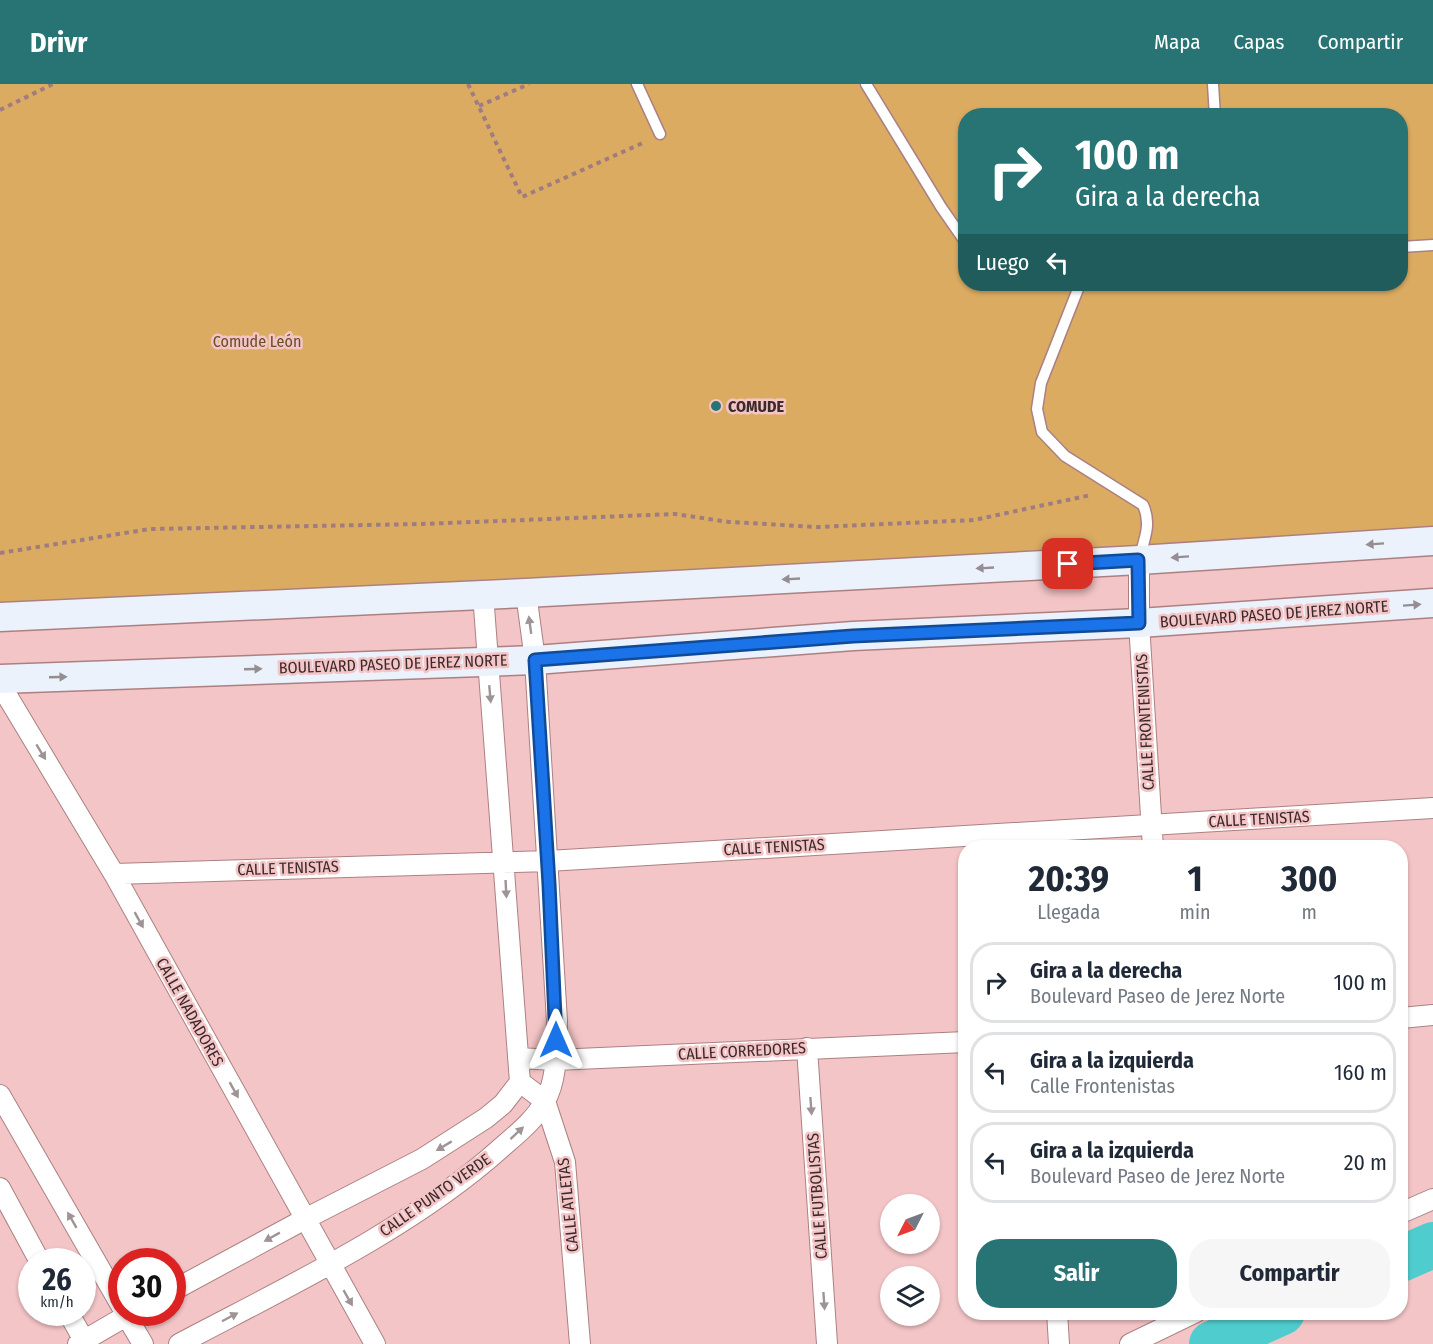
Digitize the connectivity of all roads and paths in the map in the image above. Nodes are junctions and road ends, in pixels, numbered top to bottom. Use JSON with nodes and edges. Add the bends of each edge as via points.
{"nodes":[{"id":1,"x":53,"y":84,"type":"edge"},
{"id":2,"x":468,"y":84,"type":"edge"},
{"id":3,"x":529,"y":84,"type":"edge"},
{"id":4,"x":637,"y":84,"type":"edge"},
{"id":5,"x":866,"y":84,"type":"edge"},
{"id":6,"x":1214,"y":84,"type":"edge"},
{"id":7,"x":479,"y":106,"type":"junction"},
{"id":8,"x":1215,"y":108,"type":"edge"},
{"id":9,"x":0,"y":110,"type":"edge"},
{"id":10,"x":660,"y":134,"type":"joint"},
{"id":11,"x":958,"y":231,"type":"edge"},
{"id":12,"x":1433,"y":245,"type":"edge"},
{"id":13,"x":1408,"y":247,"type":"edge"},
{"id":14,"x":1077,"y":291,"type":"edge"},
{"id":15,"x":1118,"y":489,"type":"junction"},
{"id":16,"x":1433,"y":541,"type":"edge"},
{"id":17,"x":0,"y":553,"type":"edge"},
{"id":18,"x":1138,"y":560,"type":"junction"},
{"id":19,"x":526,"y":593,"type":"junction"},
{"id":20,"x":483,"y":594,"type":"junction"},
{"id":21,"x":1433,"y":603,"type":"edge"},
{"id":22,"x":0,"y":617,"type":"edge"},
{"id":23,"x":1139,"y":623,"type":"junction"},
{"id":24,"x":535,"y":660,"type":"junction"},
{"id":25,"x":487,"y":661,"type":"junction"},
{"id":26,"x":0,"y":679,"type":"edge"},
{"id":27,"x":0,"y":684,"type":"edge"},
{"id":28,"x":1433,"y":808,"type":"edge"},
{"id":29,"x":1151,"y":825,"type":"junction"},
{"id":30,"x":1152,"y":840,"type":"edge"},
{"id":31,"x":548,"y":861,"type":"junction"},
{"id":32,"x":504,"y":862,"type":"junction"},
{"id":33,"x":114,"y":874,"type":"junction"},
{"id":34,"x":1433,"y":1015,"type":"edge"},
{"id":35,"x":1408,"y":1017,"type":"edge"},
{"id":36,"x":958,"y":1042,"type":"edge"},
{"id":37,"x":807,"y":1048,"type":"junction"},
{"id":38,"x":518,"y":1058,"type":"junction"},
{"id":39,"x":555,"y":1060,"type":"junction"},
{"id":40,"x":520,"y":1082,"type":"junction"},
{"id":41,"x":0,"y":1095,"type":"edge"},
{"id":42,"x":545,"y":1101,"type":"junction"},
{"id":43,"x":0,"y":1188,"type":"edge"},
{"id":44,"x":1433,"y":1199,"type":"edge"},
{"id":45,"x":1408,"y":1210,"type":"edge"},
{"id":46,"x":305,"y":1219,"type":"junction"},
{"id":47,"x":32,"y":1248,"type":"edge"},
{"id":48,"x":329,"y":1265,"type":"junction"},
{"id":49,"x":108,"y":1281,"type":"edge"},
{"id":50,"x":186,"y":1283,"type":"edge"},
{"id":51,"x":1058,"y":1320,"type":"edge"},
{"id":52,"x":1180,"y":1320,"type":"edge"},
{"id":53,"x":108,"y":1325,"type":"edge"},
{"id":54,"x":74,"y":1326,"type":"edge"},
{"id":55,"x":133,"y":1326,"type":"edge"},
{"id":56,"x":82,"y":1343,"type":"edge"},
{"id":57,"x":142,"y":1344,"type":"edge"},
{"id":58,"x":179,"y":1344,"type":"edge"},
{"id":59,"x":375,"y":1344,"type":"edge"},
{"id":60,"x":580,"y":1344,"type":"edge"},
{"id":61,"x":826,"y":1344,"type":"edge"},
{"id":62,"x":1059,"y":1344,"type":"edge"},
{"id":63,"x":1130,"y":1344,"type":"edge"}],
"edges":[{"from":1,"to":9,"type":"path"},
{"from":2,"to":7,"type":"path"},
{"from":3,"to":7,"type":"path"},
{"from":4,"to":10,"type":"lane"},
{"from":5,"to":11,"type":"lane"},
{"from":6,"to":8,"type":"lane"},
{"from":7,"to":10,"type":"path","via":[[522,197]]},
{"from":12,"to":13,"type":"lane"},
{"from":14,"to":15,"type":"lane","via":[[1041,383],[1037,409],[1042,432],[1065,456]]},
{"from":15,"to":17,"type":"path","via":[[974,520],[818,527],[729,522],[675,514],[150,529]]},
{"from":15,"to":18,"type":"lane","via":[[1143,505],[1147,514],[1148,525]]},
{"from":16,"to":18,"type":"main road","one_way":true},
{"from":18,"to":19,"type":"main road","one_way":true},
{"from":18,"to":23,"type":"street","name":"CALLE FRONTENISTAS"},
{"from":19,"to":20,"type":"main road"},
{"from":24,"to":19,"type":"street","name":"CALLE PUNTO VERDE","one_way":true},
{"from":20,"to":22,"type":"main road"},
{"from":20,"to":25,"type":"street"},
{"from":23,"to":21,"type":"main road","name":"BOULEVARD PASEO DE JEREZ NORTE","one_way":true},
{"from":23,"to":24,"type":"main road","name":"BOULEVARD PASEO DE JEREZ NORTE","via":[[853,636]]},
{"from":23,"to":29,"type":"street","name":"CALLE FRONTENISTAS"},
{"from":24,"to":25,"type":"main road","name":"BOULEVARD PASEO DE JEREZ NORTE"},
{"from":24,"to":31,"type":"street","name":"CALLE PUNTO VERDE"},
{"from":26,"to":25,"type":"main road","name":"BOULEVARD PASEO DE JEREZ NORTE","one_way":true},
{"from":25,"to":32,"type":"street","one_way":true},
{"from":27,"to":33,"type":"street","name":"CALLE NADADORES","one_way":true},
{"from":28,"to":29,"type":"street","name":"CALLE TENISTAS"},
{"from":29,"to":30,"type":"street","name":"CALLE FRONTENISTAS"},
{"from":29,"to":31,"type":"street","name":"CALLE TENISTAS"},
{"from":31,"to":32,"type":"street","name":"CALLE TENISTAS"},
{"from":31,"to":39,"type":"street","name":"CALLE PUNTO VERDE","via":[[557,1021]]},
{"from":32,"to":33,"type":"street","name":"CALLE TENISTAS"},
{"from":32,"to":38,"type":"street","one_way":true},
{"from":33,"to":46,"type":"street","name":"CALLE NADADORES","one_way":true},
{"from":34,"to":35,"type":"street"},
{"from":36,"to":37,"type":"street","name":"CALLE CORREDORES"},
{"from":37,"to":39,"type":"street","name":"CALLE CORREDORES"},
{"from":37,"to":61,"type":"street","name":"CALLE FUTBOLISTAS","one_way":true},
{"from":38,"to":39,"type":"street","name":"CALLE CORREDORES"},
{"from":38,"to":40,"type":"street"},
{"from":39,"to":42,"type":"street","name":"CALLE PUNTO VERDE","via":[[554,1078]]},
{"from":40,"to":42,"type":"street"},
{"from":40,"to":46,"type":"street","name":"CALLE PUNTO VERDE","one_way":true,"via":[[503,1104],[466,1132]]},
{"from":49,"to":41,"type":"street","one_way":true},
{"from":48,"to":42,"type":"street","name":"CALLE PUNTO VERDE","one_way":true,"via":[[485,1162],[531,1121]]},
{"from":42,"to":60,"type":"street","name":"CALLE ATLETAS","via":[[565,1162]]},
{"from":43,"to":47,"type":"street"},
{"from":44,"to":45,"type":"street"},
{"from":46,"to":48,"type":"street","name":"CALLE NADADORES"},
{"from":46,"to":50,"type":"street","name":"CALLE PUNTO VERDE","one_way":true},
{"from":58,"to":48,"type":"street","name":"CALLE PUNTO VERDE","one_way":true},
{"from":48,"to":59,"type":"street","name":"CALLE NADADORES","one_way":true},
{"from":51,"to":62,"type":"street"},
{"from":52,"to":63,"type":"street"},
{"from":53,"to":56,"type":"street"},
{"from":54,"to":56,"type":"street"},
{"from":55,"to":57,"type":"street"}]}
